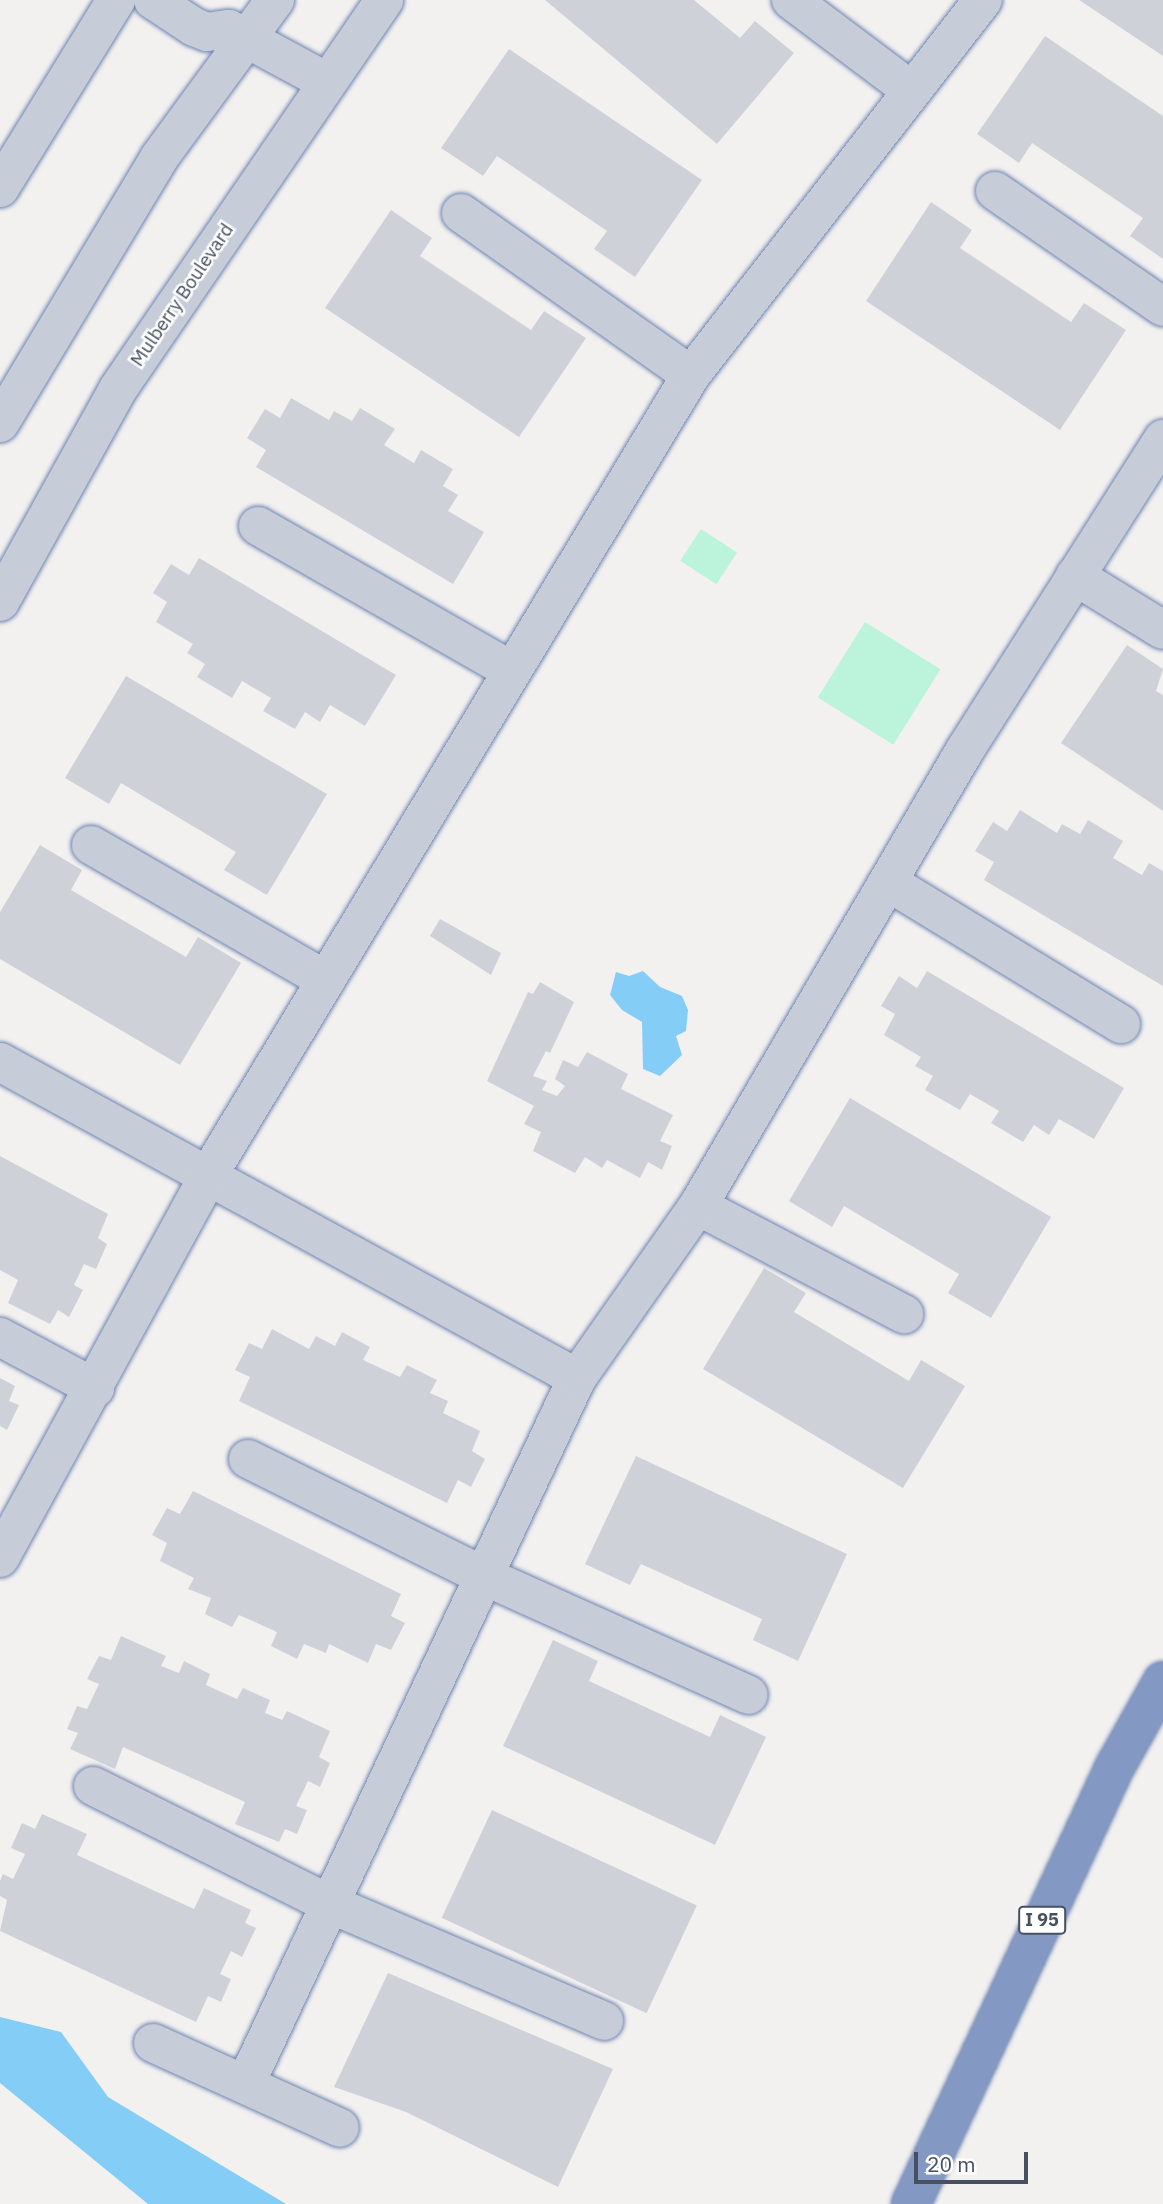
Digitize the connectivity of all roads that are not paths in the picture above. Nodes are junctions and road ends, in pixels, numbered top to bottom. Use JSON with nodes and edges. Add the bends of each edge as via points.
{"nodes":[{"id":1,"x":116,"y":0,"type":"edge"},
{"id":2,"x":153,"y":0,"type":"edge"},
{"id":3,"x":275,"y":0,"type":"edge"},
{"id":4,"x":384,"y":0,"type":"edge"},
{"id":5,"x":791,"y":0,"type":"edge"},
{"id":6,"x":983,"y":0,"type":"edge"},
{"id":7,"x":230,"y":22,"type":"edge"},
{"id":8,"x":327,"y":82,"type":"junction"},
{"id":9,"x":912,"y":91,"type":"junction"},
{"id":10,"x":0,"y":188,"type":"edge"},
{"id":11,"x":995,"y":191,"type":"dead end"},
{"id":12,"x":461,"y":214,"type":"dead end"},
{"id":13,"x":1163,"y":307,"type":"edge"},
{"id":14,"x":691,"y":375,"type":"junction"},
{"id":15,"x":0,"y":423,"type":"edge"},
{"id":16,"x":1163,"y":439,"type":"edge"},
{"id":17,"x":258,"y":526,"type":"dead end"},
{"id":18,"x":1075,"y":576,"type":"junction"},
{"id":19,"x":0,"y":602,"type":"edge"},
{"id":20,"x":1163,"y":630,"type":"edge"},
{"id":21,"x":512,"y":671,"type":"junction"},
{"id":22,"x":92,"y":845,"type":"dead end"},
{"id":23,"x":888,"y":882,"type":"junction"},
{"id":24,"x":326,"y":980,"type":"junction"},
{"id":25,"x":1121,"y":1024,"type":"dead end"},
{"id":26,"x":0,"y":1062,"type":"edge"},
{"id":27,"x":209,"y":1174,"type":"junction"},
{"id":28,"x":698,"y":1206,"type":"junction"},
{"id":29,"x":904,"y":1314,"type":"dead end"},
{"id":30,"x":0,"y":1337,"type":"edge"},
{"id":31,"x":577,"y":1378,"type":"junction"},
{"id":32,"x":95,"y":1388,"type":"junction"},
{"id":33,"x":248,"y":1459,"type":"dead end"},
{"id":34,"x":0,"y":1558,"type":"edge"},
{"id":35,"x":484,"y":1576,"type":"junction"},
{"id":36,"x":1163,"y":1681,"type":"edge"},
{"id":37,"x":749,"y":1695,"type":"dead end"},
{"id":38,"x":93,"y":1786,"type":"dead end"},
{"id":39,"x":330,"y":1904,"type":"junction"},
{"id":40,"x":604,"y":2021,"type":"dead end"},
{"id":41,"x":153,"y":2043,"type":"dead end"},
{"id":42,"x":246,"y":2083,"type":"junction"},
{"id":43,"x":340,"y":2128,"type":"dead end"},
{"id":44,"x":927,"y":2162,"type":"junction"},
{"id":45,"x":888,"y":2204,"type":"edge"},
{"id":46,"x":911,"y":2204,"type":"edge"}],
"edges":[{"from":1,"to":10,"type":"street"},
{"from":2,"to":7,"type":"street","via":[[207,32]]},
{"from":3,"to":7,"type":"street"},
{"from":4,"to":8,"type":"street","name":"Mulberry Boulevard"},
{"from":5,"to":9,"type":"street"},
{"from":6,"to":9,"type":"street"},
{"from":7,"to":8,"type":"street"},
{"from":7,"to":15,"type":"street","via":[[159,158]]},
{"from":8,"to":19,"type":"street","name":"Mulberry Boulevard","via":[[118,389]]},
{"from":9,"to":14,"type":"street"},
{"from":11,"to":13,"type":"street"},
{"from":12,"to":14,"type":"street"},
{"from":14,"to":21,"type":"street"},
{"from":16,"to":18,"type":"street"},
{"from":17,"to":21,"type":"street"},
{"from":18,"to":20,"type":"street"},
{"from":18,"to":23,"type":"street"},
{"from":21,"to":24,"type":"street"},
{"from":22,"to":24,"type":"street"},
{"from":23,"to":25,"type":"street"},
{"from":23,"to":28,"type":"street"},
{"from":24,"to":27,"type":"street"},
{"from":26,"to":27,"type":"street"},
{"from":27,"to":31,"type":"street"},
{"from":27,"to":32,"type":"street"},
{"from":28,"to":29,"type":"street"},
{"from":28,"to":31,"type":"street"},
{"from":30,"to":32,"type":"street"},
{"from":31,"to":35,"type":"street"},
{"from":32,"to":34,"type":"street"},
{"from":33,"to":35,"type":"street"},
{"from":35,"to":37,"type":"street"},
{"from":35,"to":39,"type":"street"},
{"from":36,"to":44,"type":"highway","number":"I 95","via":[[1116,1766]]},
{"from":38,"to":39,"type":"street"},
{"from":39,"to":40,"type":"street"},
{"from":39,"to":42,"type":"street"},
{"from":41,"to":42,"type":"street"},
{"from":42,"to":43,"type":"street"},
{"from":44,"to":45,"type":"highway"},
{"from":44,"to":46,"type":"highway","number":"I 95"}]}
